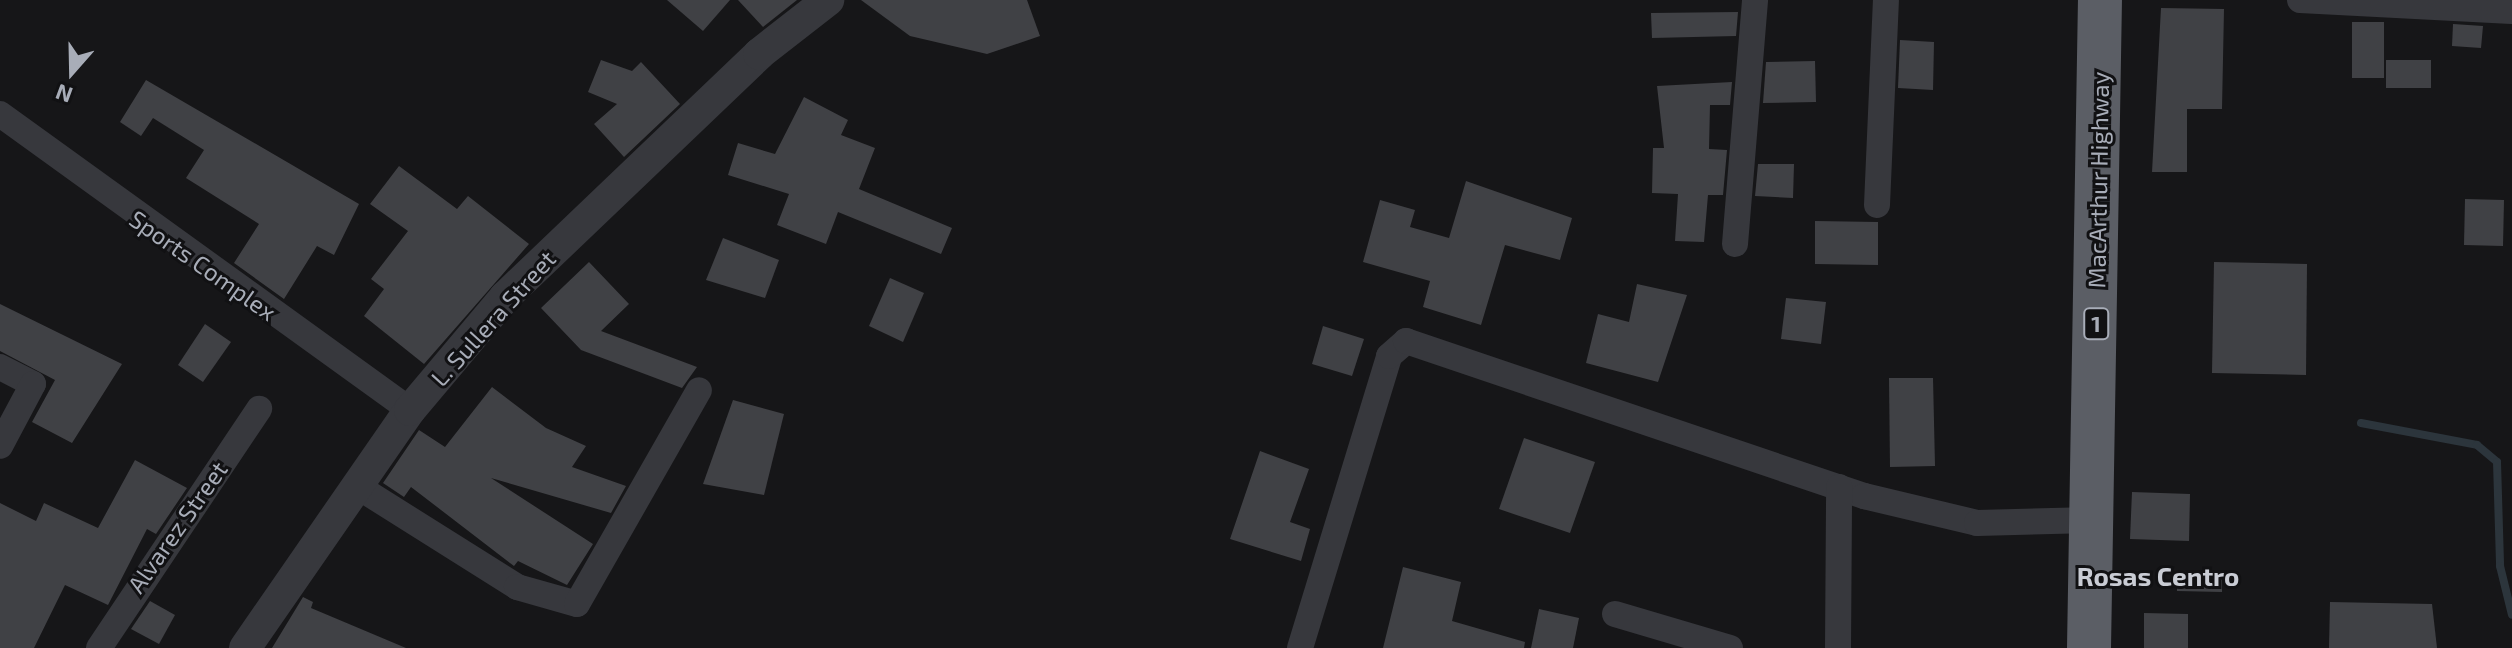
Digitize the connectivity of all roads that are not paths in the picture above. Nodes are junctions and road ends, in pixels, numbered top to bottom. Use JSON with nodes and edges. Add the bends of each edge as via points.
{"nodes":[{"id":1,"x":828,"y":0,"type":"edge"},
{"id":2,"x":1755,"y":0,"type":"edge"},
{"id":3,"x":1886,"y":0,"type":"edge"},
{"id":4,"x":2100,"y":0,"type":"edge"},
{"id":5,"x":2300,"y":0,"type":"edge"},
{"id":6,"x":2512,"y":11,"type":"edge"},
{"id":7,"x":0,"y":114,"type":"edge"},
{"id":8,"x":1877,"y":205,"type":"dead end"},
{"id":9,"x":1735,"y":244,"type":"dead end"},
{"id":10,"x":0,"y":367,"type":"edge"},
{"id":11,"x":699,"y":390,"type":"dead end"},
{"id":12,"x":259,"y":409,"type":"dead end"},
{"id":13,"x":410,"y":410,"type":"junction"},
{"id":14,"x":0,"y":446,"type":"edge"},
{"id":15,"x":1839,"y":487,"type":"junction"},
{"id":16,"x":360,"y":488,"type":"junction"},
{"id":17,"x":2092,"y":520,"type":"junction"},
{"id":18,"x":1615,"y":614,"type":"dead end"},
{"id":19,"x":99,"y":648,"type":"edge"},
{"id":20,"x":245,"y":648,"type":"edge"},
{"id":21,"x":1300,"y":648,"type":"edge"},
{"id":22,"x":1730,"y":648,"type":"edge"},
{"id":23,"x":1838,"y":648,"type":"edge"},
{"id":24,"x":2089,"y":648,"type":"edge"}],
"edges":[{"from":1,"to":13,"type":"street","name":"L. Sullera Street","via":[[759,54],[505,297]]},
{"from":2,"to":9,"type":"street"},
{"from":3,"to":8,"type":"street"},
{"from":4,"to":17,"type":"highway","name":"MacArthur Highway","number":"1"},
{"from":5,"to":6,"type":"street"},
{"from":7,"to":13,"type":"street","name":"Sports Complex"},
{"from":10,"to":14,"type":"street","via":[[33,384]]},
{"from":11,"to":16,"type":"street","via":[[577,604],[517,587]]},
{"from":12,"to":19,"type":"street","name":"Alvarez Street"},
{"from":13,"to":16,"type":"street","name":"L. Sullera Street"},
{"from":15,"to":17,"type":"street","via":[[1977,523]]},
{"from":15,"to":21,"type":"street","via":[[1406,341],[1389,356]]},
{"from":15,"to":23,"type":"street"},
{"from":16,"to":20,"type":"street","name":"L. Sullera Street"},
{"from":17,"to":24,"type":"highway","name":"MacArthur Highway","number":"1"},
{"from":18,"to":22,"type":"street"}]}
